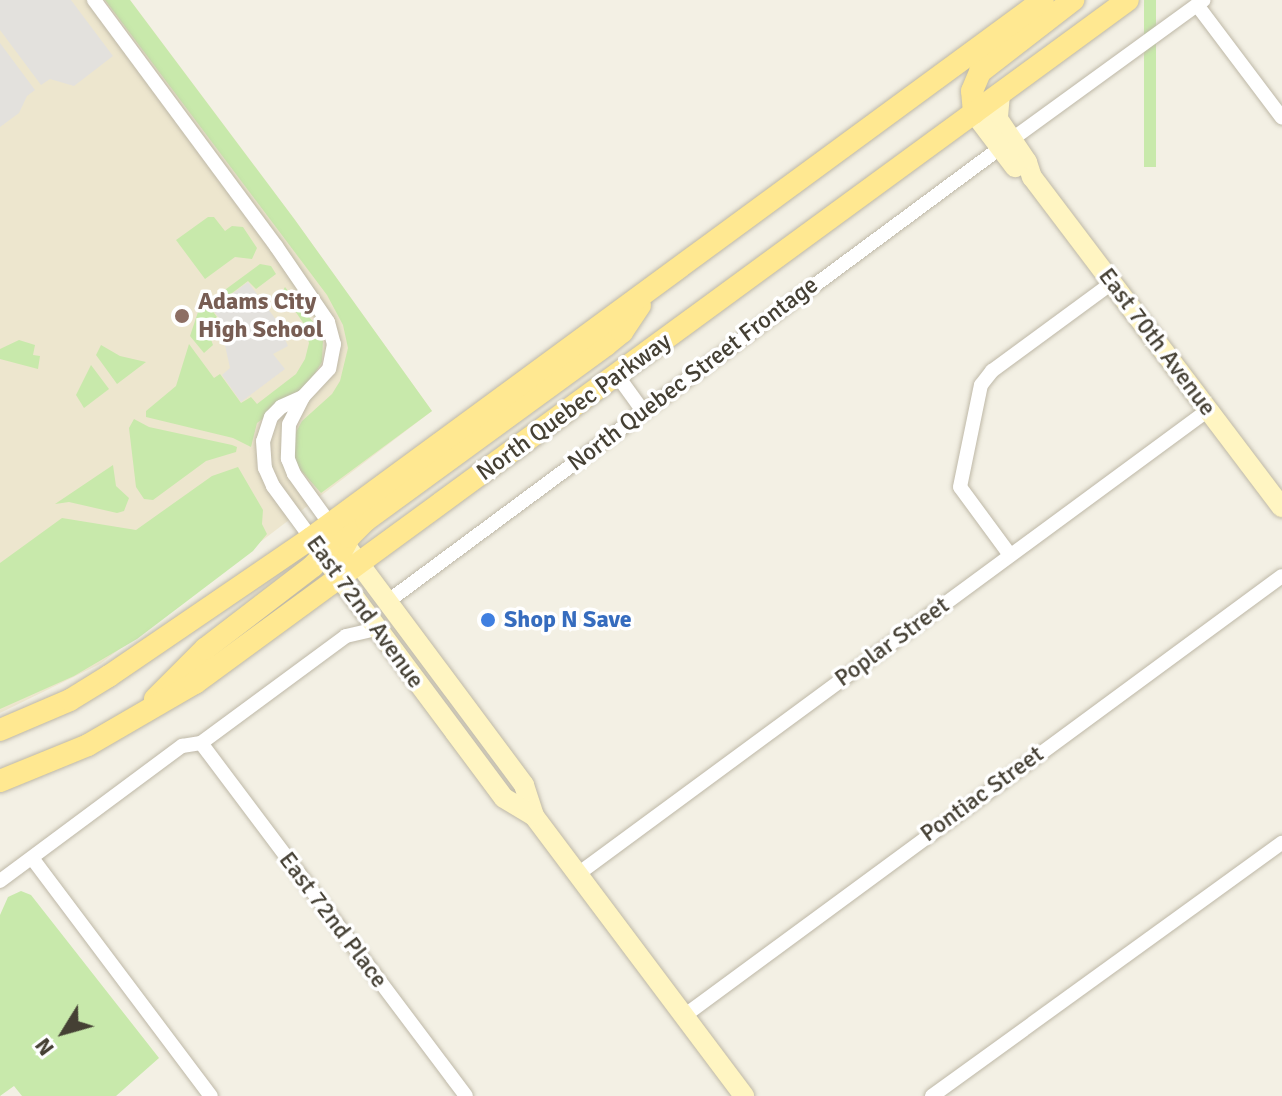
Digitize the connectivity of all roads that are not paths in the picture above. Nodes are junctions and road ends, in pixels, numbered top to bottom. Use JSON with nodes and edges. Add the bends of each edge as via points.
{"nodes":[{"id":1,"x":94,"y":0,"type":"edge"},
{"id":2,"x":1043,"y":0,"type":"edge"},
{"id":3,"x":1073,"y":0,"type":"edge"},
{"id":4,"x":1128,"y":0,"type":"edge"},
{"id":5,"x":1200,"y":3,"type":"edge"},
{"id":6,"x":1000,"y":94,"type":"junction"},
{"id":7,"x":974,"y":113,"type":"junction"},
{"id":8,"x":1282,"y":118,"type":"edge"},
{"id":9,"x":1006,"y":144,"type":"junction"},
{"id":10,"x":1112,"y":283,"type":"junction"},
{"id":11,"x":645,"y":294,"type":"junction"},
{"id":12,"x":617,"y":375,"type":"junction"},
{"id":13,"x":303,"y":397,"type":"junction"},
{"id":14,"x":1208,"y":410,"type":"junction"},
{"id":15,"x":643,"y":411,"type":"junction"},
{"id":16,"x":1282,"y":507,"type":"edge"},
{"id":17,"x":330,"y":524,"type":"junction"},
{"id":18,"x":345,"y":545,"type":"junction"},
{"id":19,"x":317,"y":547,"type":"junction"},
{"id":20,"x":1010,"y":555,"type":"junction"},
{"id":21,"x":359,"y":564,"type":"junction"},
{"id":22,"x":1282,"y":576,"type":"edge"},
{"id":23,"x":340,"y":579,"type":"junction"},
{"id":24,"x":387,"y":602,"type":"junction"},
{"id":25,"x":376,"y":629,"type":"junction"},
{"id":26,"x":143,"y":716,"type":"junction"},
{"id":27,"x":0,"y":730,"type":"edge"},
{"id":28,"x":201,"y":743,"type":"junction"},
{"id":29,"x":0,"y":781,"type":"edge"},
{"id":30,"x":534,"y":816,"type":"junction"},
{"id":31,"x":1282,"y":843,"type":"edge"},
{"id":32,"x":32,"y":858,"type":"junction"},
{"id":33,"x":578,"y":874,"type":"junction"},
{"id":34,"x":0,"y":881,"type":"edge"},
{"id":35,"x":684,"y":1016,"type":"junction"},
{"id":36,"x":211,"y":1096,"type":"edge"},
{"id":37,"x":466,"y":1096,"type":"edge"},
{"id":38,"x":744,"y":1096,"type":"edge"},
{"id":39,"x":932,"y":1096,"type":"edge"}],
"edges":[{"from":1,"to":13,"type":"street","name":"East 72nd Avenue","via":[[328,322],[334,344],[329,369]]},
{"from":2,"to":11,"type":"main road","name":"North Quebec Parkway"},
{"from":3,"to":7,"type":"main road","via":[[980,72],[972,91]]},
{"from":4,"to":6,"type":"main road","name":"North Quebec Parkway"},
{"from":5,"to":8,"type":"street"},
{"from":5,"to":9,"type":"street","name":"North Quebec Street Frontage"},
{"from":6,"to":7,"type":"main road","name":"North Quebec Parkway"},
{"from":6,"to":9,"type":"main road","name":"East 70th Avenue","via":[[998,119]]},
{"from":7,"to":9,"type":"main road","name":"East 70th Avenue"},
{"from":7,"to":12,"type":"main road","name":"North Quebec Parkway"},
{"from":9,"to":10,"type":"main road","name":"East 70th Avenue","via":[[1027,162],[1032,177]]},
{"from":9,"to":15,"type":"street","name":"North Quebec Street Frontage"},
{"from":10,"to":14,"type":"main road","name":"East 70th Avenue"},
{"from":10,"to":20,"type":"street","via":[[992,371],[981,385],[960,487]]},
{"from":11,"to":17,"type":"main road","name":"North Quebec Parkway"},
{"from":11,"to":18,"type":"main road","via":[[630,322],[606,345],[366,520]]},
{"from":12,"to":15,"type":"street"},
{"from":12,"to":21,"type":"main road","name":"North Quebec Parkway"},
{"from":13,"to":17,"type":"street","name":"East 72nd Avenue","via":[[289,424],[288,459]]},
{"from":13,"to":19,"type":"street","name":"East 72nd Avenue","via":[[271,417],[262,454],[273,486]]},
{"from":14,"to":16,"type":"main road","name":"East 70th Avenue"},
{"from":14,"to":20,"type":"street","name":"Poplar Street"},
{"from":15,"to":24,"type":"street","name":"North Quebec Street Frontage"},
{"from":17,"to":18,"type":"main road","name":"East 72nd Avenue"},
{"from":17,"to":19,"type":"main road","name":"North Quebec Parkway"},
{"from":18,"to":21,"type":"main road","name":"East 72nd Avenue"},
{"from":18,"to":23,"type":"main road","via":[[339,558]]},
{"from":19,"to":23,"type":"main road","name":"East 72nd Avenue"},
{"from":19,"to":26,"type":"main road","via":[[205,649]]},
{"from":19,"to":27,"type":"main road","name":"North Quebec Parkway","via":[[70,700]]},
{"from":20,"to":33,"type":"street","name":"Poplar Street"},
{"from":21,"to":23,"type":"main road","name":"North Quebec Parkway"},
{"from":21,"to":24,"type":"main road","name":"East 72nd Avenue"},
{"from":22,"to":35,"type":"street","name":"Pontiac Street"},
{"from":23,"to":25,"type":"main road","name":"East 72nd Avenue"},
{"from":23,"to":26,"type":"main road","name":"North Quebec Parkway"},
{"from":24,"to":30,"type":"main road","name":"East 72nd Avenue","via":[[524,785]]},
{"from":25,"to":28,"type":"street","via":[[346,636]]},
{"from":25,"to":30,"type":"main road","name":"East 72nd Avenue","via":[[504,798]]},
{"from":26,"to":29,"type":"main road","name":"North Quebec Parkway","via":[[76,751]]},
{"from":28,"to":32,"type":"street","via":[[182,746]]},
{"from":28,"to":37,"type":"street","name":"East 72nd Place"},
{"from":30,"to":33,"type":"main road","name":"East 72nd Avenue"},
{"from":31,"to":39,"type":"street"},
{"from":32,"to":34,"type":"street"},
{"from":32,"to":36,"type":"street"},
{"from":33,"to":35,"type":"main road","name":"East 72nd Avenue"},
{"from":35,"to":38,"type":"main road","name":"East 72nd Avenue"}]}
